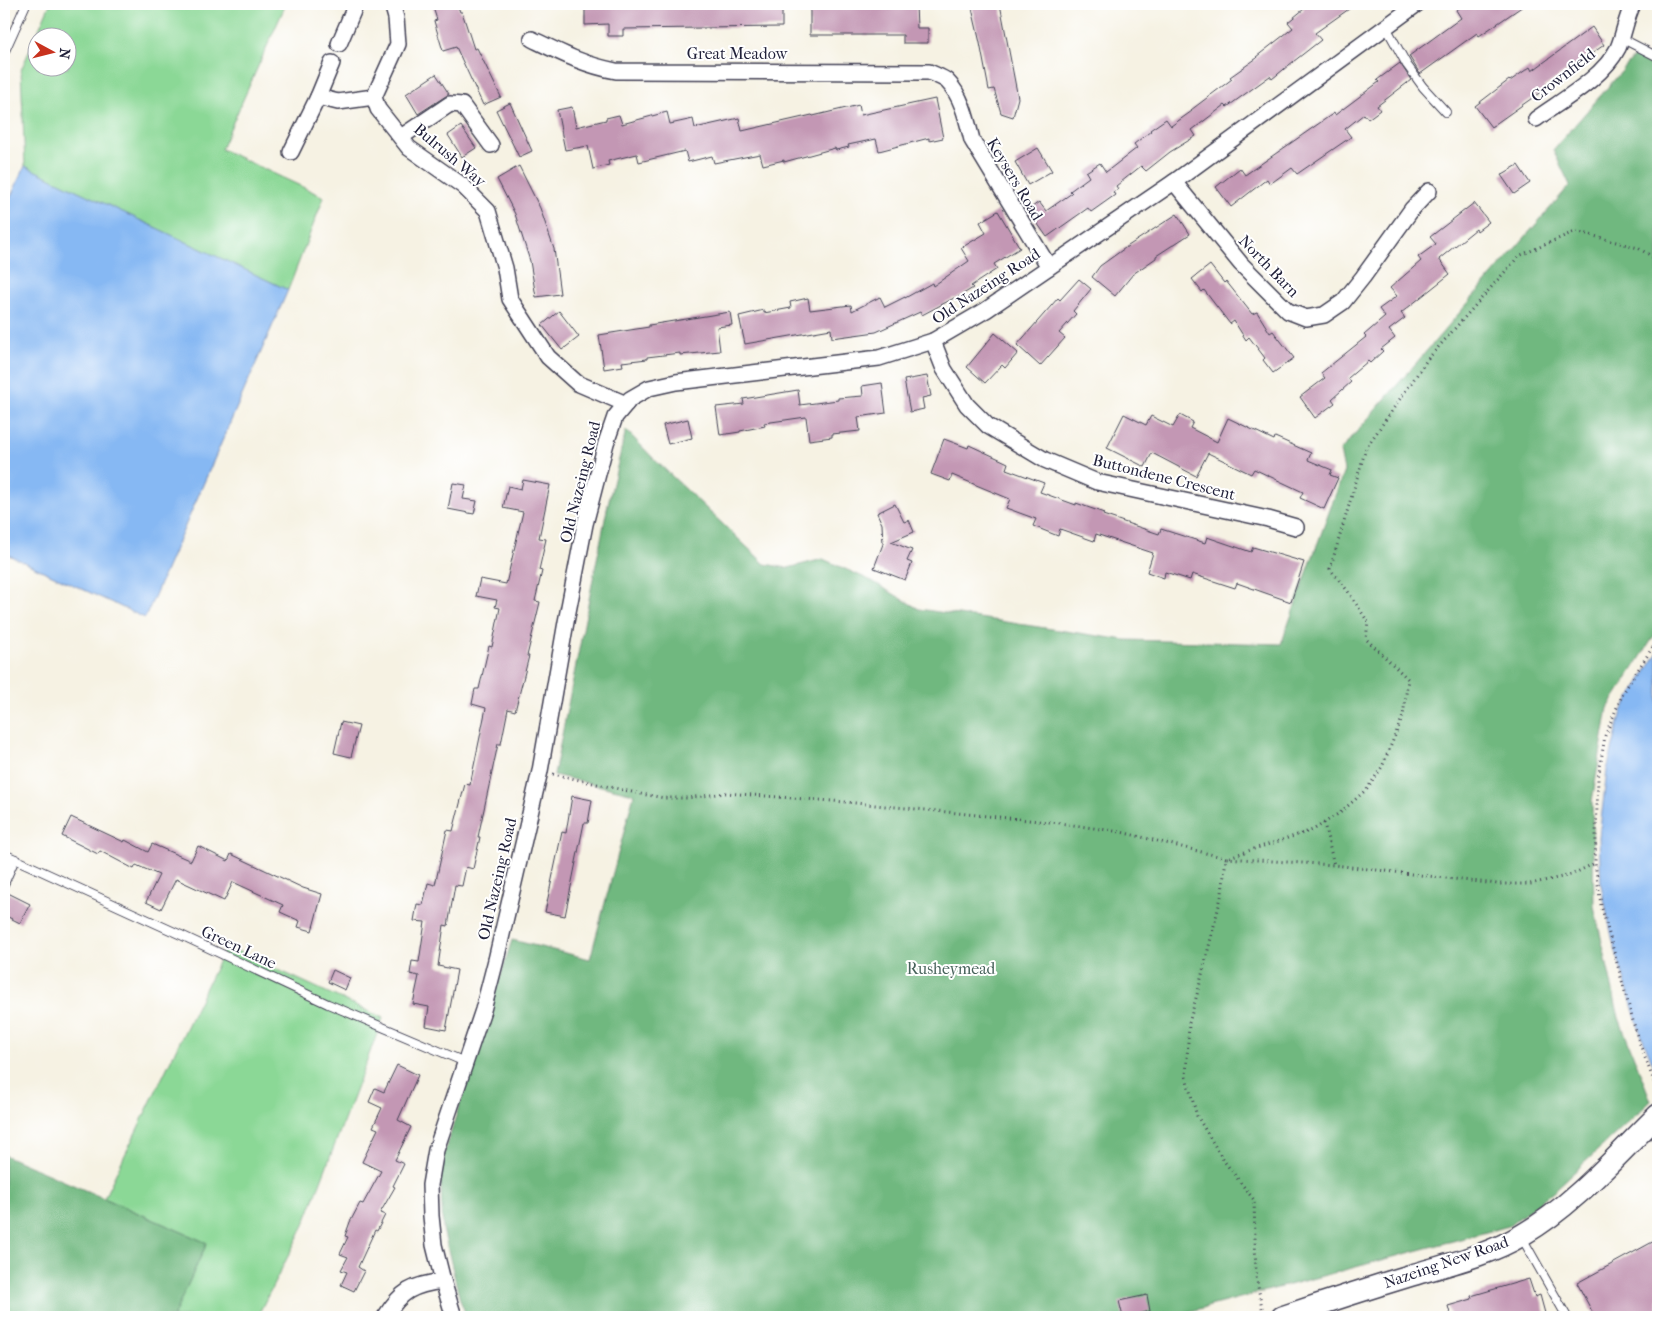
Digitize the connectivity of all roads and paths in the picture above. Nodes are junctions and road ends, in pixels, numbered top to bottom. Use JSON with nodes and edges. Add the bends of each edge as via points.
{"nodes":[{"id":1,"x":26,"y":4,"type":"edge"},
{"id":2,"x":356,"y":4,"type":"edge"},
{"id":3,"x":392,"y":4,"type":"edge"},
{"id":4,"x":1417,"y":4,"type":"edge"},
{"id":5,"x":1633,"y":4,"type":"edge"},
{"id":6,"x":1386,"y":27,"type":"junction"},
{"id":7,"x":1621,"y":38,"type":"junction"},
{"id":8,"x":532,"y":39,"type":"dead end"},
{"id":9,"x":339,"y":44,"type":"dead end"},
{"id":10,"x":4,"y":53,"type":"edge"},
{"id":11,"x":1658,"y":56,"type":"edge"},
{"id":12,"x":332,"y":63,"type":"dead end"},
{"id":13,"x":946,"y":80,"type":"joint"},
{"id":14,"x":318,"y":97,"type":"junction"},
{"id":15,"x":374,"y":97,"type":"junction"},
{"id":16,"x":1446,"y":112,"type":"dead end"},
{"id":17,"x":1536,"y":118,"type":"dead end"},
{"id":18,"x":401,"y":137,"type":"junction"},
{"id":19,"x":491,"y":145,"type":"dead end"},
{"id":20,"x":291,"y":152,"type":"dead end"},
{"id":21,"x":1174,"y":182,"type":"junction"},
{"id":22,"x":1429,"y":191,"type":"dead end"},
{"id":23,"x":1658,"y":260,"type":"edge"},
{"id":24,"x":1049,"y":267,"type":"junction"},
{"id":25,"x":933,"y":341,"type":"junction"},
{"id":26,"x":626,"y":404,"type":"junction"},
{"id":27,"x":1296,"y":528,"type":"dead end"},
{"id":28,"x":1658,"y":640,"type":"edge"},
{"id":29,"x":540,"y":771,"type":"junction"},
{"id":30,"x":1324,"y":822,"type":"junction"},
{"id":31,"x":4,"y":854,"type":"edge"},
{"id":32,"x":1226,"y":858,"type":"junction"},
{"id":33,"x":15,"y":859,"type":"junction"},
{"id":34,"x":1595,"y":863,"type":"junction"},
{"id":35,"x":1334,"y":865,"type":"junction"},
{"id":36,"x":4,"y":884,"type":"edge"},
{"id":37,"x":465,"y":1062,"type":"junction"},
{"id":38,"x":1658,"y":1092,"type":"edge"},
{"id":39,"x":1658,"y":1116,"type":"edge"},
{"id":40,"x":1522,"y":1236,"type":"junction"},
{"id":41,"x":443,"y":1281,"type":"junction"},
{"id":42,"x":385,"y":1317,"type":"edge"},
{"id":43,"x":454,"y":1317,"type":"edge"},
{"id":44,"x":1264,"y":1317,"type":"edge"},
{"id":45,"x":1282,"y":1317,"type":"edge"},
{"id":46,"x":1567,"y":1317,"type":"edge"}],
"edges":[{"from":1,"to":10,"type":"lane"},
{"from":2,"to":9,"type":"street"},
{"from":3,"to":15,"type":"street","via":[[398,44]]},
{"from":4,"to":6,"type":"street","name":"Old Nazeing Road"},
{"from":5,"to":7,"type":"street","name":"Crownfield"},
{"from":6,"to":16,"type":"lane","via":[[1407,65]]},
{"from":6,"to":21,"type":"street","name":"Old Nazeing Road"},
{"from":7,"to":11,"type":"lane"},
{"from":7,"to":17,"type":"street","name":"Crownfield","via":[[1606,66]]},
{"from":8,"to":13,"type":"street","name":"Great Meadow","via":[[579,62],[616,71],[904,71],[929,72]]},
{"from":12,"to":14,"type":"street"},
{"from":13,"to":24,"type":"street","name":"Keysers Road","via":[[956,93],[972,140]]},
{"from":14,"to":15,"type":"street","via":[[338,102]]},
{"from":14,"to":20,"type":"street"},
{"from":15,"to":18,"type":"street","name":"Bulrush Way","via":[[378,109]]},
{"from":18,"to":19,"type":"street","via":[[450,104],[462,105]]},
{"from":18,"to":26,"type":"street","name":"Bulrush Way","via":[[409,148],[463,186],[488,211],[505,268],[510,299],[548,358],[577,383]]},
{"from":21,"to":22,"type":"street","name":"North Barn","via":[[1241,264],[1288,311],[1306,318],[1324,315],[1343,302]]},
{"from":21,"to":24,"type":"street","name":"Old Nazeing Road"},
{"from":23,"to":30,"type":"path","via":[[1638,248],[1576,231],[1519,256],[1427,360],[1366,448],[1330,569],[1368,622],[1366,640],[1408,679],[1403,716],[1382,767],[1367,789]]},
{"from":24,"to":25,"type":"street","name":"Old Nazeing Road"},
{"from":25,"to":26,"type":"street","name":"Old Nazeing Road","via":[[879,358],[676,382],[649,388]]},
{"from":25,"to":27,"type":"street","name":"Buttondene Crescent","via":[[944,369],[967,406],[988,426],[1045,460],[1097,482]]},
{"from":26,"to":29,"type":"street","name":"Old Nazeing Road","via":[[615,417],[606,443],[586,524]]},
{"from":28,"to":34,"type":"path","via":[[1623,693],[1605,736],[1598,779]]},
{"from":29,"to":32,"type":"path","via":[[665,798],[726,793],[1060,823],[1121,832]]},
{"from":29,"to":37,"type":"street","name":"Old Nazeing Road","via":[[494,968]]},
{"from":30,"to":32,"type":"path","via":[[1313,830]]},
{"from":30,"to":35,"type":"path"},
{"from":31,"to":33,"type":"lane","name":"Green Lane"},
{"from":32,"to":35,"type":"path"},
{"from":32,"to":44,"type":"path","via":[[1222,893],[1189,1023],[1186,1077],[1197,1116],[1224,1161],[1254,1200],[1256,1276]]},
{"from":33,"to":36,"type":"lane"},
{"from":33,"to":37,"type":"lane","name":"Green Lane","via":[[328,1004]]},
{"from":34,"to":35,"type":"path","via":[[1571,875],[1530,884],[1497,884]]},
{"from":34,"to":38,"type":"path","via":[[1601,905],[1638,1039]]},
{"from":37,"to":41,"type":"street","name":"Old Nazeing Road","via":[[436,1150],[430,1185],[434,1245]]},
{"from":39,"to":40,"type":"main road","name":"Nazeing New Road","via":[[1570,1202]]},
{"from":40,"to":45,"type":"main road","name":"Nazeing New Road","via":[[1486,1252]]},
{"from":40,"to":46,"type":"lane"},
{"from":41,"to":42,"type":"street","via":[[409,1290]]},
{"from":41,"to":43,"type":"street","name":"Old Nazeing Road"}]}
